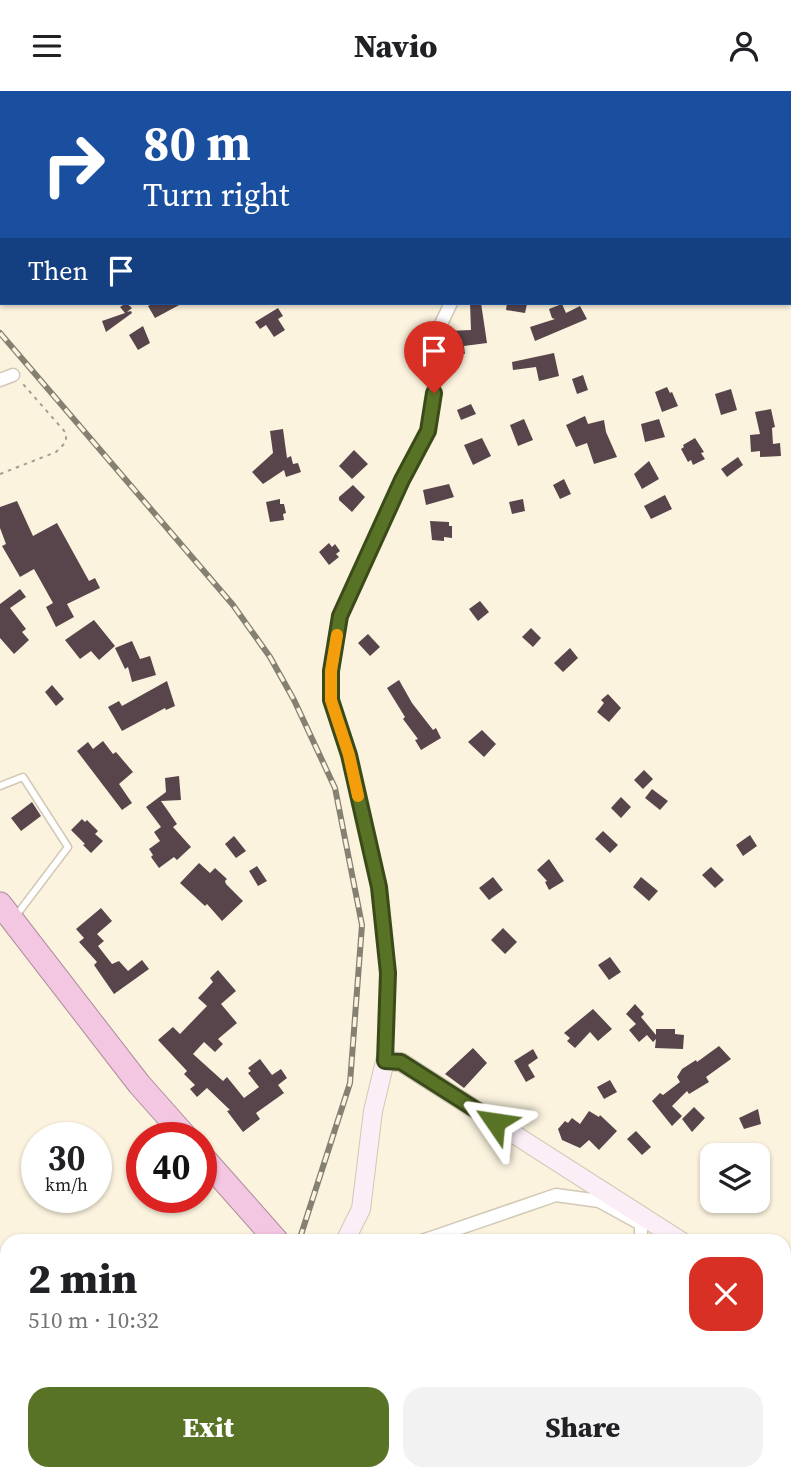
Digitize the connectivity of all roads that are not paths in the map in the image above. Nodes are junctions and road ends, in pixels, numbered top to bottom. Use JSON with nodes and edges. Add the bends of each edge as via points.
{"nodes":[{"id":1,"x":450,"y":305,"type":"edge"},
{"id":2,"x":13,"y":375,"type":"road end"},
{"id":3,"x":0,"y":380,"type":"edge"},
{"id":4,"x":0,"y":786,"type":"edge"},
{"id":5,"x":6,"y":913,"type":"edge"},
{"id":6,"x":385,"y":1061,"type":"junction"},
{"id":7,"x":173,"y":1122,"type":"edge"},
{"id":8,"x":217,"y":1173,"type":"edge"},
{"id":9,"x":641,"y":1224,"type":"junction"},
{"id":10,"x":271,"y":1234,"type":"edge"},
{"id":11,"x":348,"y":1234,"type":"edge"},
{"id":12,"x":442,"y":1234,"type":"edge"},
{"id":13,"x":641,"y":1234,"type":"edge"},
{"id":14,"x":658,"y":1234,"type":"edge"},
{"id":15,"x":670,"y":1234,"type":"edge"}],
"edges":[{"from":1,"to":6,"type":"street","via":[[438,330],[428,431],[340,616],[331,671],[331,700],[349,755],[379,887],[388,973]]},
{"from":2,"to":3,"type":"street"},
{"from":4,"to":5,"type":"lane","via":[[23,777],[68,846]]},
{"from":5,"to":7,"type":"highway"},
{"from":6,"to":11,"type":"street","via":[[373,1111],[361,1209]]},
{"from":6,"to":15,"type":"street","via":[[401,1062]]},
{"from":8,"to":10,"type":"highway"},
{"from":9,"to":12,"type":"street","via":[[599,1201],[556,1195]]},
{"from":9,"to":13,"type":"street"},
{"from":9,"to":14,"type":"street"}]}
